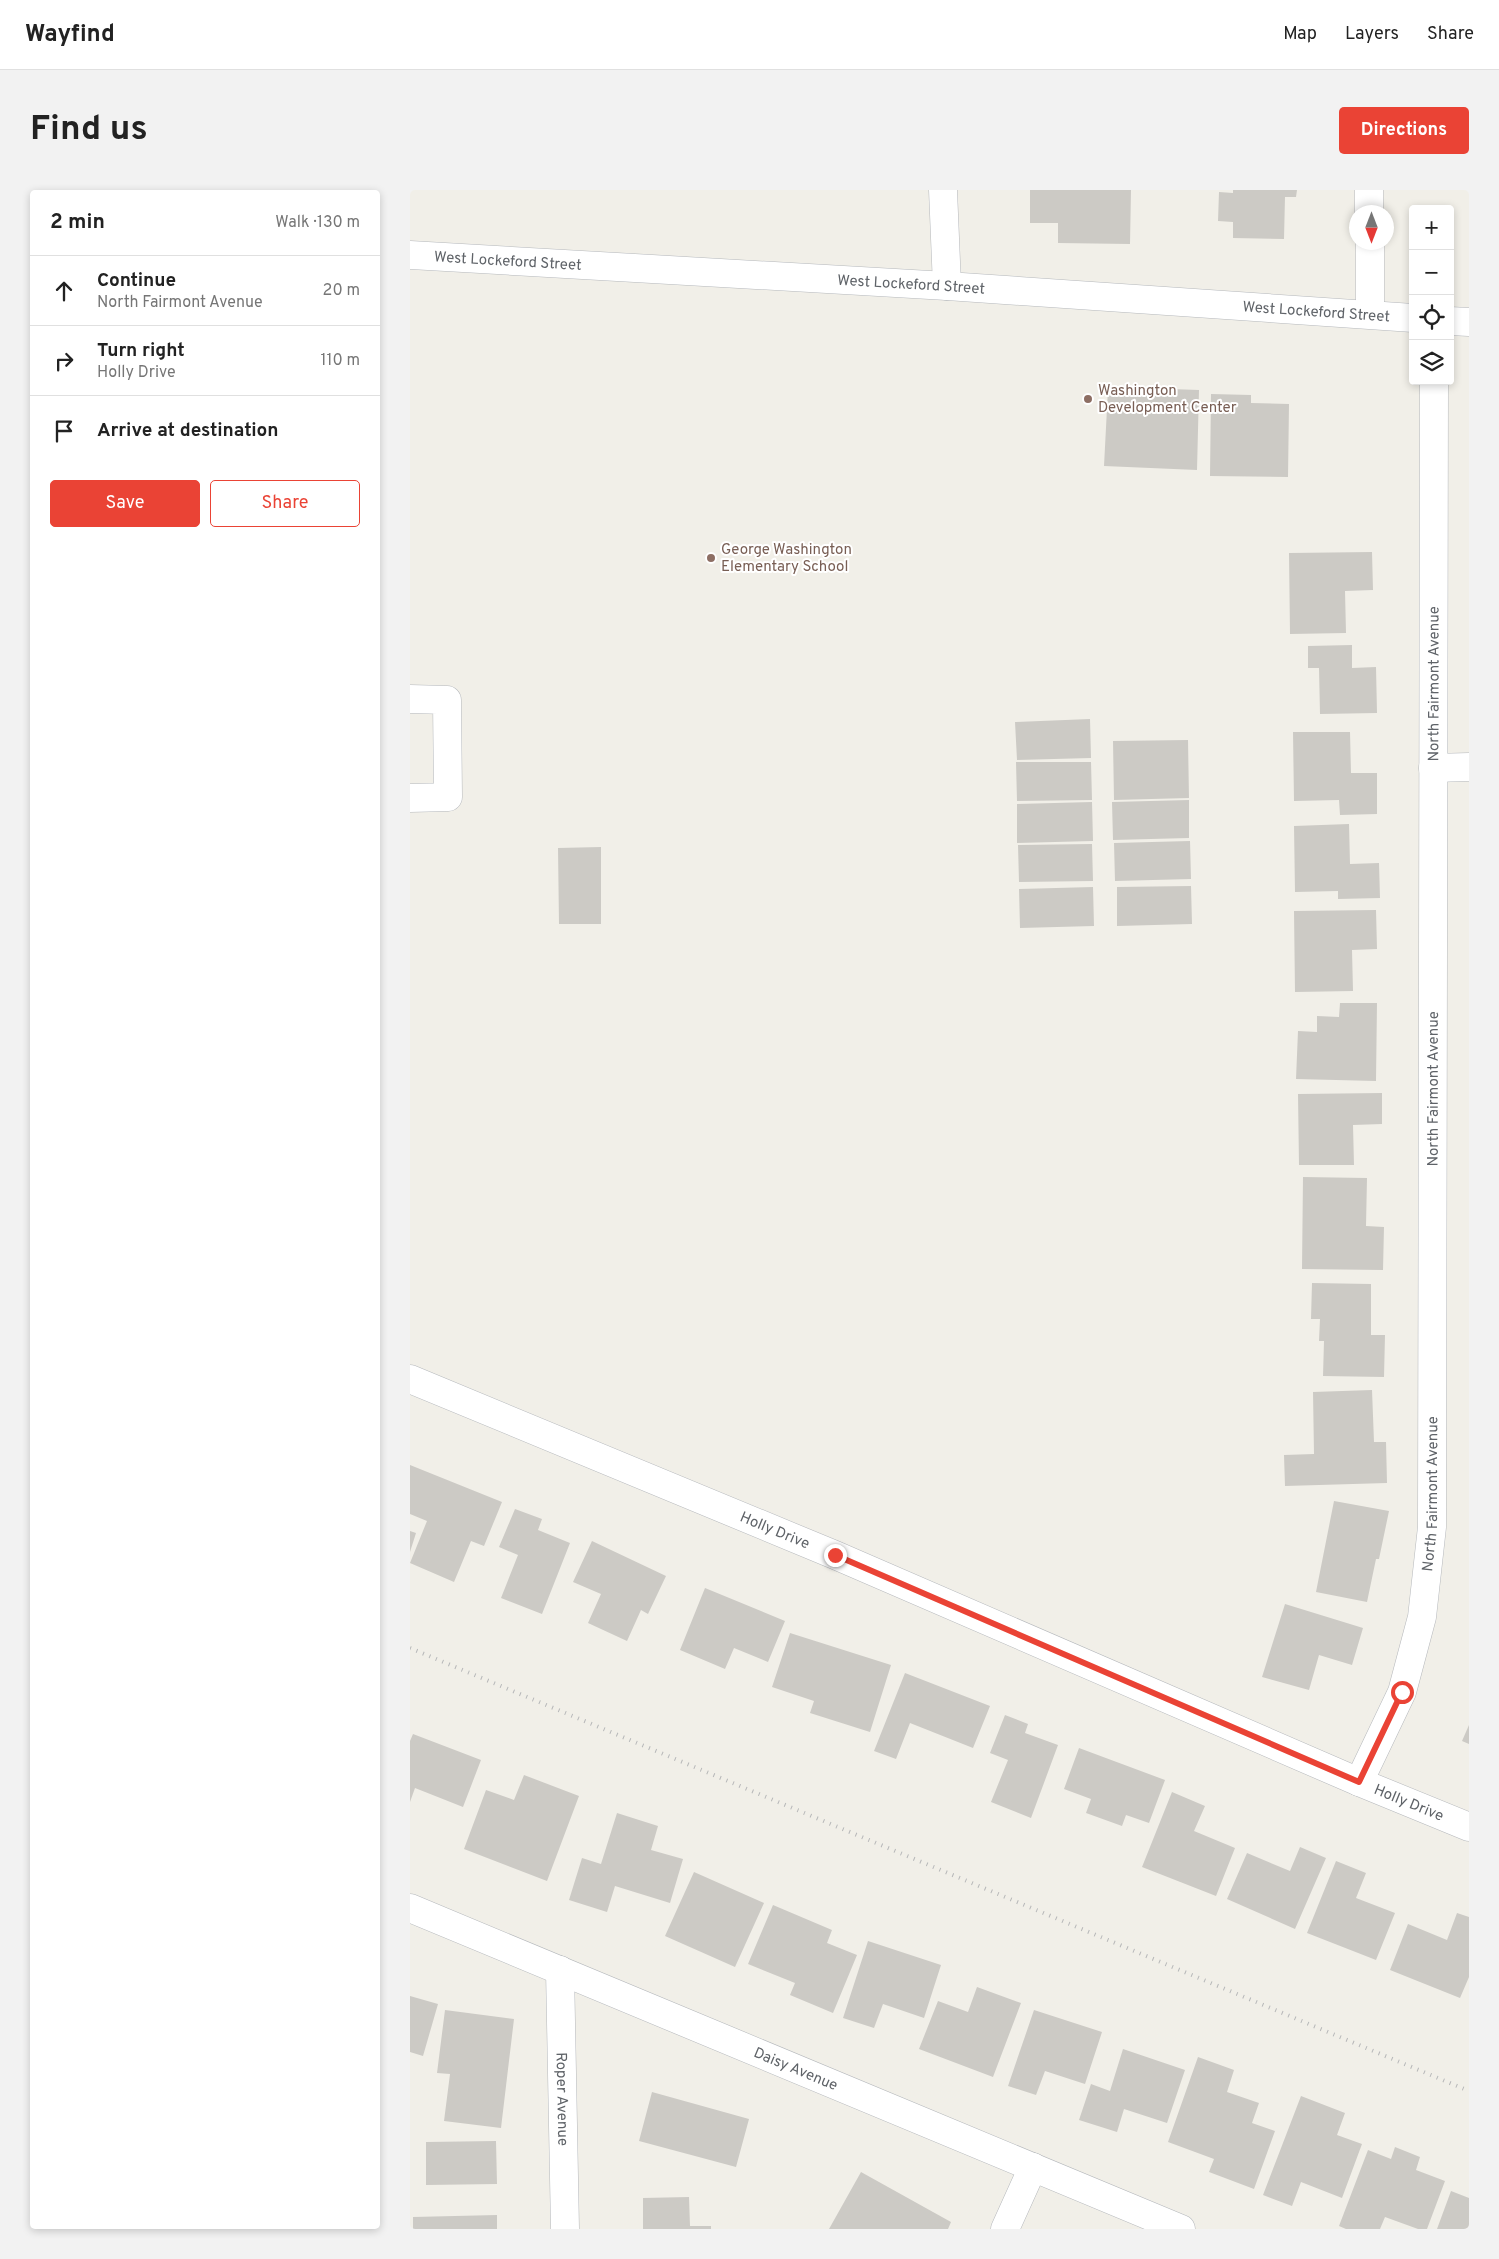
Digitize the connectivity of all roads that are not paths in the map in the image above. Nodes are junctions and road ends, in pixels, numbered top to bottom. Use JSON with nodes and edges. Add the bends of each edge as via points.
{"nodes":[{"id":1,"x":944,"y":190,"type":"edge"},
{"id":2,"x":1369,"y":190,"type":"edge"},
{"id":3,"x":1369,"y":205,"type":"edge"},
{"id":4,"x":1370,"y":250,"type":"edge"},
{"id":5,"x":410,"y":255,"type":"edge"},
{"id":6,"x":947,"y":286,"type":"junction"},
{"id":7,"x":1370,"y":314,"type":"junction"},
{"id":8,"x":1409,"y":318,"type":"edge"},
{"id":9,"x":1454,"y":321,"type":"edge"},
{"id":10,"x":1469,"y":322,"type":"edge"},
{"id":11,"x":1434,"y":385,"type":"edge"},
{"id":12,"x":410,"y":699,"type":"edge"},
{"id":13,"x":1469,"y":767,"type":"edge"},
{"id":14,"x":1433,"y":768,"type":"junction"},
{"id":15,"x":410,"y":798,"type":"edge"},
{"id":16,"x":410,"y":1379,"type":"edge"},
{"id":17,"x":1359,"y":1782,"type":"junction"},
{"id":18,"x":1469,"y":1827,"type":"edge"},
{"id":19,"x":410,"y":1908,"type":"edge"},
{"id":20,"x":560,"y":1970,"type":"junction"},
{"id":21,"x":1033,"y":2167,"type":"junction"},
{"id":22,"x":565,"y":2229,"type":"edge"},
{"id":23,"x":1005,"y":2229,"type":"edge"},
{"id":24,"x":1181,"y":2229,"type":"edge"}],
"edges":[{"from":1,"to":6,"type":"street"},
{"from":2,"to":3,"type":"street"},
{"from":4,"to":7,"type":"street"},
{"from":5,"to":6,"type":"street","name":"West Lockeford Street"},
{"from":6,"to":7,"type":"street","name":"West Lockeford Street"},
{"from":7,"to":8,"type":"street","name":"West Lockeford Street"},
{"from":9,"to":10,"type":"street"},
{"from":11,"to":14,"type":"street","name":"North Fairmont Avenue"},
{"from":12,"to":15,"type":"street","via":[[447,700],[448,798]]},
{"from":13,"to":14,"type":"street"},
{"from":14,"to":17,"type":"street","name":"North Fairmont Avenue","via":[[1432,1526],[1422,1616],[1402,1692]]},
{"from":16,"to":17,"type":"street","name":"Holly Drive","via":[[835,1555]]},
{"from":17,"to":18,"type":"street","name":"Holly Drive"},
{"from":19,"to":20,"type":"street","name":"Daisy Avenue"},
{"from":20,"to":21,"type":"street","name":"Daisy Avenue"},
{"from":20,"to":22,"type":"street","name":"Roper Avenue"},
{"from":21,"to":23,"type":"street"},
{"from":21,"to":24,"type":"street","name":"Daisy Avenue"}]}
